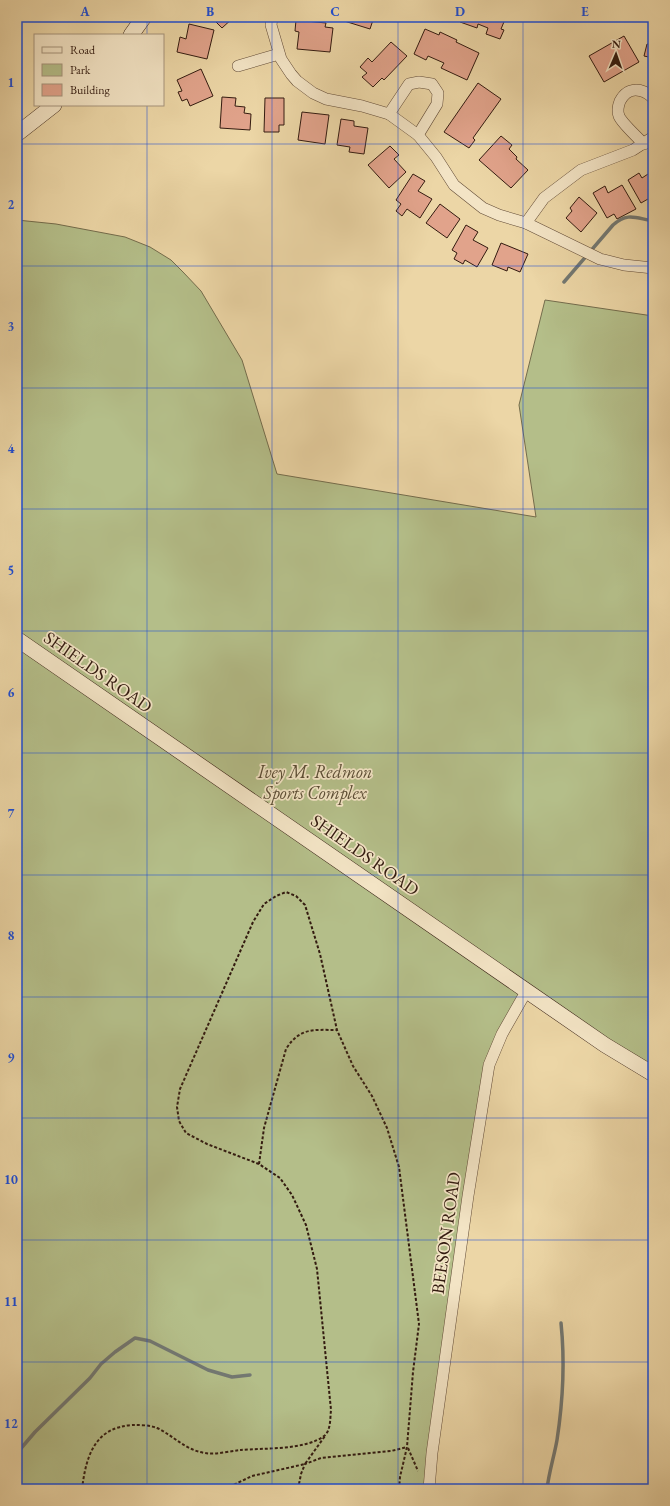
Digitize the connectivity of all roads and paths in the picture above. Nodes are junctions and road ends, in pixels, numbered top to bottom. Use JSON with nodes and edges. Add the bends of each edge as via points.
{"nodes":[{"id":1,"x":144,"y":17,"type":"edge"},
{"id":2,"x":272,"y":17,"type":"edge"},
{"id":3,"x":132,"y":34,"type":"edge"},
{"id":4,"x":279,"y":54,"type":"junction"},
{"id":5,"x":238,"y":66,"type":"dead end"},
{"id":6,"x":653,"y":98,"type":"edge"},
{"id":7,"x":53,"y":106,"type":"edge"},
{"id":8,"x":389,"y":114,"type":"junction"},
{"id":9,"x":17,"y":134,"type":"edge"},
{"id":10,"x":418,"y":134,"type":"junction"},
{"id":11,"x":653,"y":137,"type":"edge"},
{"id":12,"x":644,"y":144,"type":"junction"},
{"id":13,"x":526,"y":223,"type":"junction"},
{"id":14,"x":653,"y":268,"type":"edge"},
{"id":15,"x":17,"y":639,"type":"edge"},
{"id":16,"x":527,"y":990,"type":"junction"},
{"id":17,"x":337,"y":1030,"type":"junction"},
{"id":18,"x":653,"y":1074,"type":"edge"},
{"id":19,"x":259,"y":1164,"type":"junction"},
{"id":20,"x":326,"y":1435,"type":"junction"},
{"id":21,"x":407,"y":1447,"type":"junction"},
{"id":22,"x":305,"y":1464,"type":"junction"},
{"id":23,"x":419,"y":1473,"type":"dead end"},
{"id":24,"x":82,"y":1489,"type":"edge"},
{"id":25,"x":225,"y":1489,"type":"edge"},
{"id":26,"x":298,"y":1489,"type":"edge"},
{"id":27,"x":399,"y":1489,"type":"edge"},
{"id":28,"x":429,"y":1489,"type":"edge"}],
"edges":[{"from":1,"to":3,"type":"street"},
{"from":2,"to":4,"type":"street","via":[[270,25]]},
{"from":4,"to":5,"type":"street"},
{"from":4,"to":8,"type":"street","via":[[290,74],[313,93],[326,99]]},
{"from":6,"to":12,"type":"street","via":[[643,91],[633,90],[624,94],[618,106],[619,116]]},
{"from":7,"to":9,"type":"street"},
{"from":8,"to":10,"type":"street"},
{"from":8,"to":10,"type":"street","via":[[409,84],[432,84],[438,93],[437,104]]},
{"from":10,"to":13,"type":"street","via":[[454,184],[468,197],[483,208]]},
{"from":11,"to":12,"type":"street"},
{"from":12,"to":13,"type":"street","via":[[581,170],[544,198]]},
{"from":13,"to":14,"type":"street","via":[[600,259]]},
{"from":15,"to":16,"type":"street","name":"SHIELDS ROAD"},
{"from":16,"to":18,"type":"street","name":"SHIELDS ROAD","via":[[605,1045]]},
{"from":16,"to":28,"type":"street","name":"BEESON ROAD","via":[[502,1034],[489,1065],[432,1453]]},
{"from":17,"to":19,"type":"path","via":[[300,1034],[292,1039],[286,1049],[264,1128]]},
{"from":17,"to":19,"type":"path","via":[[320,954],[305,905],[296,896],[286,892],[276,896],[264,904],[253,922],[180,1089],[177,1107],[179,1121],[186,1133]]},
{"from":17,"to":21,"type":"path","via":[[353,1066],[372,1096],[387,1128],[399,1167],[419,1324]]},
{"from":19,"to":20,"type":"path","via":[[280,1178],[292,1195],[306,1224],[317,1269],[331,1410]]},
{"from":20,"to":22,"type":"path"},
{"from":20,"to":24,"type":"path","via":[[314,1442],[290,1447],[206,1454],[190,1450],[156,1428],[140,1425],[121,1426],[104,1434],[91,1449],[84,1470]]},
{"from":21,"to":22,"type":"path","via":[[321,1458]]},
{"from":21,"to":23,"type":"path"},
{"from":21,"to":27,"type":"path"},
{"from":22,"to":25,"type":"path","via":[[252,1476]]},
{"from":22,"to":26,"type":"path"}]}
